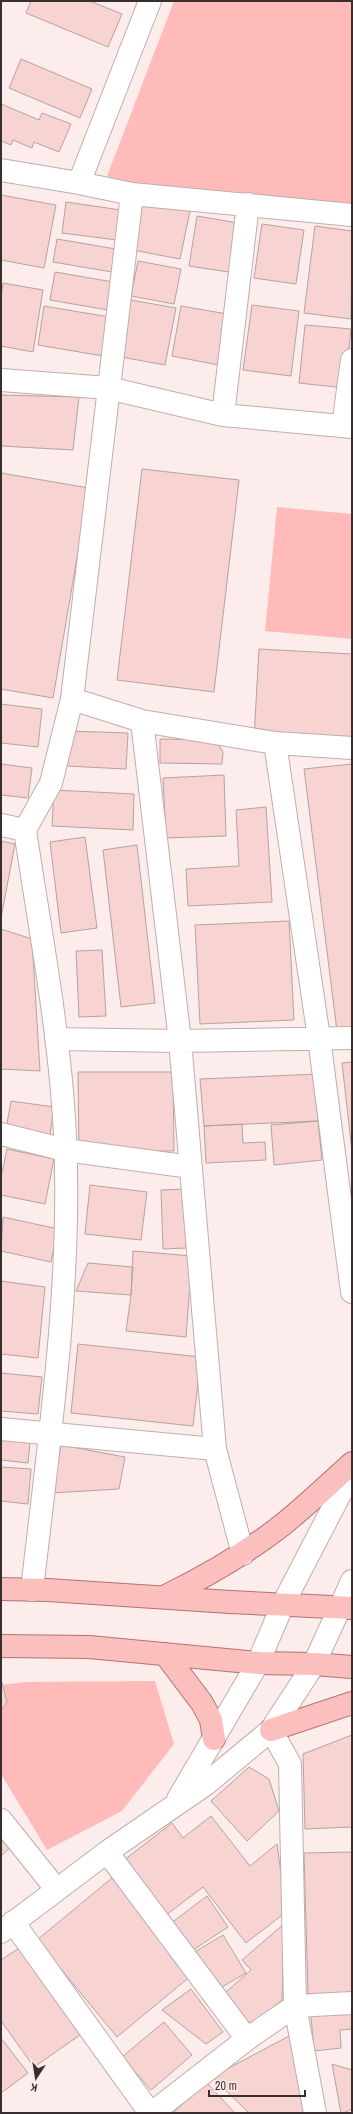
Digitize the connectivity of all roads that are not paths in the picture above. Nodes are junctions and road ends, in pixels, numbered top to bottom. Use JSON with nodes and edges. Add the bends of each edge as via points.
{"nodes":[{"id":1,"x":150,"y":1,"type":"edge"},
{"id":2,"x":1,"y":170,"type":"edge"},
{"id":3,"x":80,"y":183,"type":"junction"},
{"id":4,"x":132,"y":194,"type":"junction"},
{"id":5,"x":248,"y":204,"type":"junction"},
{"id":6,"x":352,"y":215,"type":"edge"},
{"id":7,"x":352,"y":360,"type":"edge"},
{"id":8,"x":1,"y":380,"type":"edge"},
{"id":9,"x":108,"y":388,"type":"junction"},
{"id":10,"x":223,"y":415,"type":"junction"},
{"id":11,"x":347,"y":427,"type":"edge"},
{"id":12,"x":72,"y":699,"type":"junction"},
{"id":13,"x":142,"y":721,"type":"junction"},
{"id":14,"x":275,"y":743,"type":"junction"},
{"id":15,"x":352,"y":748,"type":"edge"},
{"id":16,"x":1,"y":825,"type":"edge"},
{"id":17,"x":25,"y":830,"type":"junction"},
{"id":18,"x":56,"y":1038,"type":"junction"},
{"id":19,"x":319,"y":1038,"type":"junction"},
{"id":20,"x":352,"y":1038,"type":"edge"},
{"id":21,"x":180,"y":1041,"type":"junction"},
{"id":22,"x":1,"y":1134,"type":"edge"},
{"id":23,"x":65,"y":1150,"type":"junction"},
{"id":24,"x":191,"y":1167,"type":"junction"},
{"id":25,"x":352,"y":1292,"type":"edge"},
{"id":26,"x":1,"y":1429,"type":"edge"},
{"id":27,"x":50,"y":1434,"type":"junction"},
{"id":28,"x":215,"y":1449,"type":"junction"},
{"id":29,"x":352,"y":1463,"type":"edge"},
{"id":30,"x":352,"y":1471,"type":"edge"},
{"id":31,"x":243,"y":1554,"type":"junction"},
{"id":32,"x":352,"y":1581,"type":"edge"},
{"id":33,"x":1,"y":1589,"type":"edge"},
{"id":34,"x":32,"y":1590,"type":"junction"},
{"id":35,"x":162,"y":1598,"type":"junction"},
{"id":36,"x":283,"y":1604,"type":"junction"},
{"id":37,"x":346,"y":1607,"type":"edge"},
{"id":38,"x":1,"y":1646,"type":"edge"},
{"id":39,"x":165,"y":1654,"type":"junction"},
{"id":40,"x":258,"y":1663,"type":"junction"},
{"id":41,"x":314,"y":1664,"type":"junction"},
{"id":42,"x":352,"y":1667,"type":"edge"},
{"id":43,"x":352,"y":1703,"type":"edge"},
{"id":44,"x":271,"y":1730,"type":"junction"},
{"id":45,"x":214,"y":1739,"type":"junction"},
{"id":46,"x":176,"y":1803,"type":"junction"},
{"id":47,"x":1,"y":1820,"type":"edge"},
{"id":48,"x":107,"y":1852,"type":"junction"},
{"id":49,"x":56,"y":1890,"type":"junction"},
{"id":50,"x":7,"y":1927,"type":"edge"},
{"id":51,"x":352,"y":2003,"type":"edge"},
{"id":52,"x":295,"y":2006,"type":"junction"},
{"id":53,"x":247,"y":2039,"type":"junction"},
{"id":54,"x":151,"y":2113,"type":"edge"},
{"id":55,"x":315,"y":2113,"type":"edge"}],
"edges":[{"from":1,"to":3,"type":"street"},
{"from":2,"to":3,"type":"street"},
{"from":3,"to":4,"type":"street"},
{"from":4,"to":5,"type":"street"},
{"from":4,"to":9,"type":"street"},
{"from":5,"to":6,"type":"street"},
{"from":5,"to":10,"type":"street"},
{"from":7,"to":11,"type":"street"},
{"from":8,"to":9,"type":"street"},
{"from":9,"to":10,"type":"street"},
{"from":9,"to":12,"type":"street"},
{"from":10,"to":11,"type":"street"},
{"from":12,"to":13,"type":"street"},
{"from":12,"to":17,"type":"street","via":[[51,783]]},
{"from":13,"to":14,"type":"street"},
{"from":13,"to":21,"type":"street"},
{"from":14,"to":15,"type":"street"},
{"from":14,"to":19,"type":"street"},
{"from":16,"to":17,"type":"street"},
{"from":17,"to":18,"type":"street"},
{"from":18,"to":21,"type":"street"},
{"from":18,"to":23,"type":"street"},
{"from":19,"to":20,"type":"street"},
{"from":19,"to":21,"type":"street"},
{"from":19,"to":25,"type":"street"},
{"from":21,"to":24,"type":"street"},
{"from":22,"to":23,"type":"street"},
{"from":23,"to":24,"type":"street"},
{"from":23,"to":27,"type":"street","via":[[64,1275]]},
{"from":24,"to":28,"type":"street"},
{"from":26,"to":27,"type":"street"},
{"from":27,"to":28,"type":"street"},
{"from":27,"to":34,"type":"street"},
{"from":28,"to":31,"type":"street"},
{"from":29,"to":31,"type":"main road","via":[[282,1525]]},
{"from":30,"to":36,"type":"street"},
{"from":31,"to":35,"type":"main road"},
{"from":32,"to":37,"type":"street"},
{"from":33,"to":34,"type":"main road"},
{"from":34,"to":35,"type":"main road"},
{"from":35,"to":36,"type":"main road"},
{"from":36,"to":37,"type":"main road"},
{"from":36,"to":40,"type":"street"},
{"from":37,"to":41,"type":"street"},
{"from":38,"to":39,"type":"main road","via":[[89,1647]]},
{"from":39,"to":40,"type":"main road"},
{"from":39,"to":45,"type":"main road","via":[[202,1703],[211,1720]]},
{"from":40,"to":41,"type":"main road"},
{"from":40,"to":45,"type":"street"},
{"from":41,"to":42,"type":"main road"},
{"from":41,"to":44,"type":"street"},
{"from":43,"to":44,"type":"main road"},
{"from":44,"to":46,"type":"street","via":[[206,1784]]},
{"from":44,"to":52,"type":"street","via":[[290,1764]]},
{"from":45,"to":46,"type":"street"},
{"from":46,"to":48,"type":"street"},
{"from":47,"to":49,"type":"street"},
{"from":48,"to":49,"type":"street"},
{"from":48,"to":53,"type":"street"},
{"from":49,"to":50,"type":"street"},
{"from":50,"to":54,"type":"street"},
{"from":51,"to":52,"type":"street"},
{"from":52,"to":53,"type":"street"},
{"from":52,"to":55,"type":"street"},
{"from":53,"to":54,"type":"street"}]}
